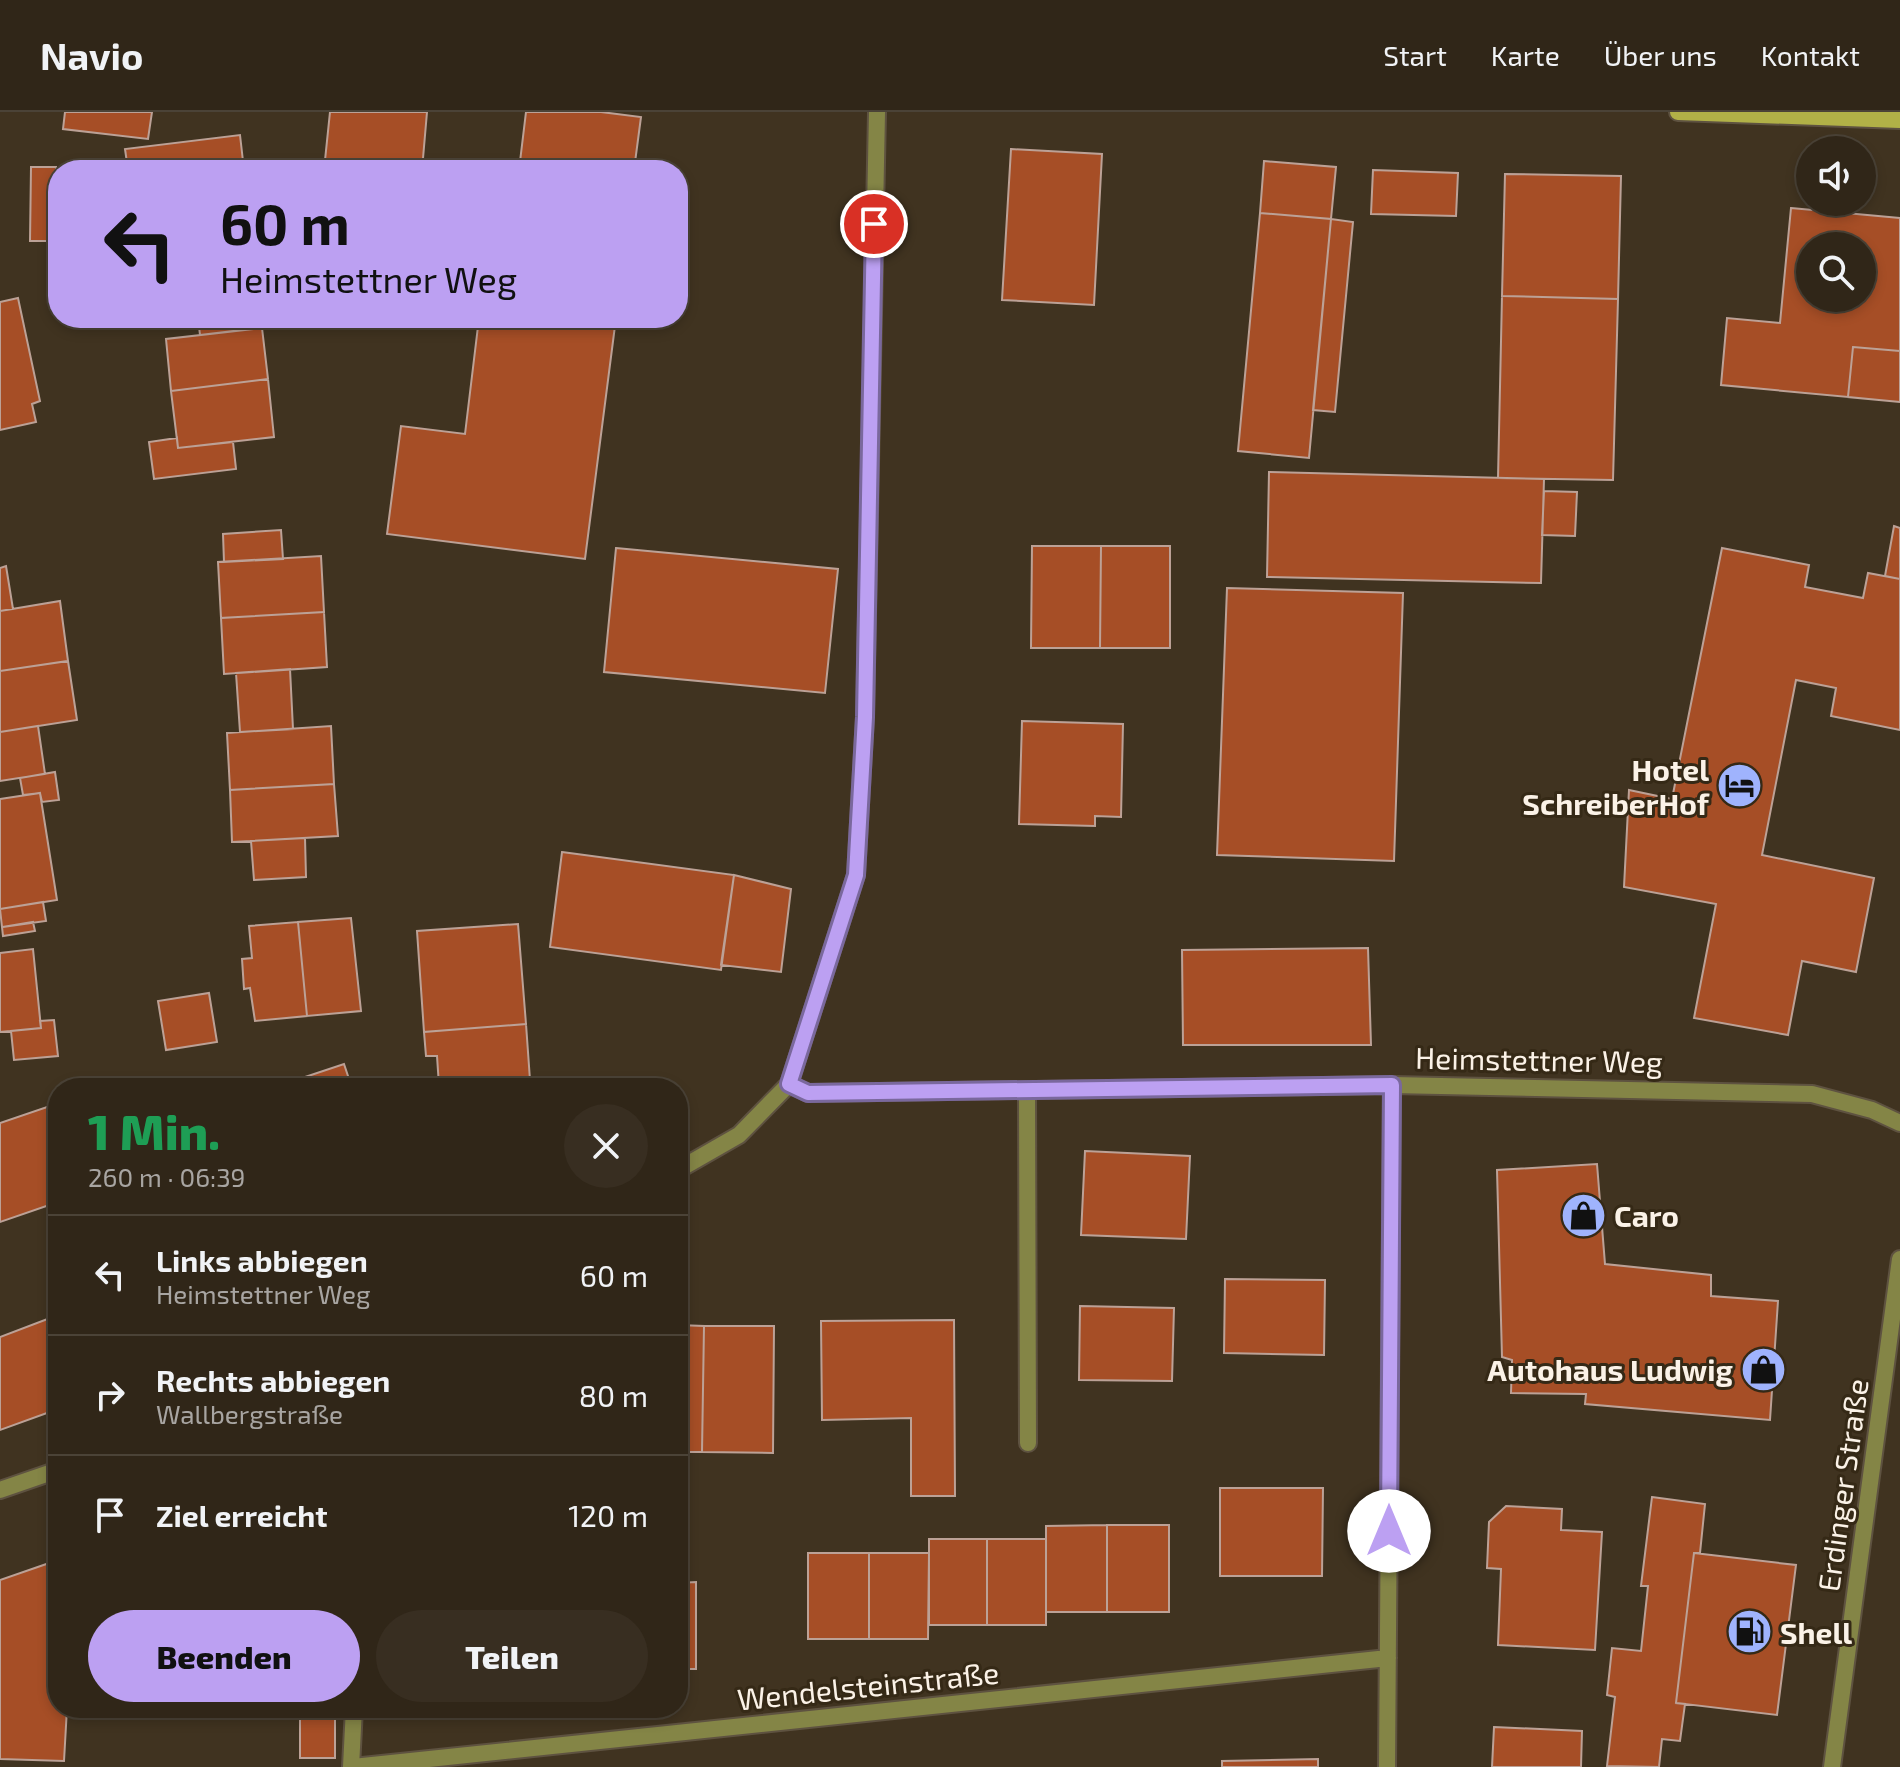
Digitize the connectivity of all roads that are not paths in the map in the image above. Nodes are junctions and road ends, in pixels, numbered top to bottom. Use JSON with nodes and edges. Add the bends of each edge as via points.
{"nodes":[{"id":1,"x":877,"y":112,"type":"edge"},
{"id":2,"x":1678,"y":112,"type":"edge"},
{"id":3,"x":1712,"y":112,"type":"edge"},
{"id":4,"x":1900,"y":120,"type":"edge"},
{"id":5,"x":789,"y":1084,"type":"junction"},
{"id":6,"x":1392,"y":1085,"type":"junction"},
{"id":7,"x":1027,"y":1090,"type":"junction"},
{"id":8,"x":1900,"y":1123,"type":"edge"},
{"id":9,"x":688,"y":1164,"type":"edge"},
{"id":10,"x":1900,"y":1259,"type":"edge"},
{"id":11,"x":1028,"y":1443,"type":"dead end"},
{"id":12,"x":48,"y":1473,"type":"edge"},
{"id":13,"x":0,"y":1490,"type":"edge"},
{"id":14,"x":1388,"y":1658,"type":"junction"},
{"id":15,"x":354,"y":1718,"type":"edge"},
{"id":16,"x":352,"y":1767,"type":"edge"},
{"id":17,"x":1387,"y":1767,"type":"edge"},
{"id":18,"x":1832,"y":1767,"type":"edge"}],
"edges":[{"from":1,"to":5,"type":"street","via":[[865,717],[856,875]]},
{"from":2,"to":3,"type":"main road"},
{"from":3,"to":4,"type":"main road"},
{"from":5,"to":7,"type":"street","name":"Heimstettner Weg","via":[[808,1093]]},
{"from":5,"to":9,"type":"street","via":[[739,1135]]},
{"from":6,"to":7,"type":"street","name":"Heimstettner Weg"},
{"from":6,"to":8,"type":"street","name":"Heimstettner Weg","via":[[1812,1094]]},
{"from":6,"to":14,"type":"street"},
{"from":7,"to":11,"type":"street"},
{"from":10,"to":18,"type":"street","name":"Erdinger Straße"},
{"from":12,"to":13,"type":"street"},
{"from":14,"to":16,"type":"street","name":"Wendelsteinstraße"},
{"from":14,"to":17,"type":"street"},
{"from":15,"to":16,"type":"street"}]}
